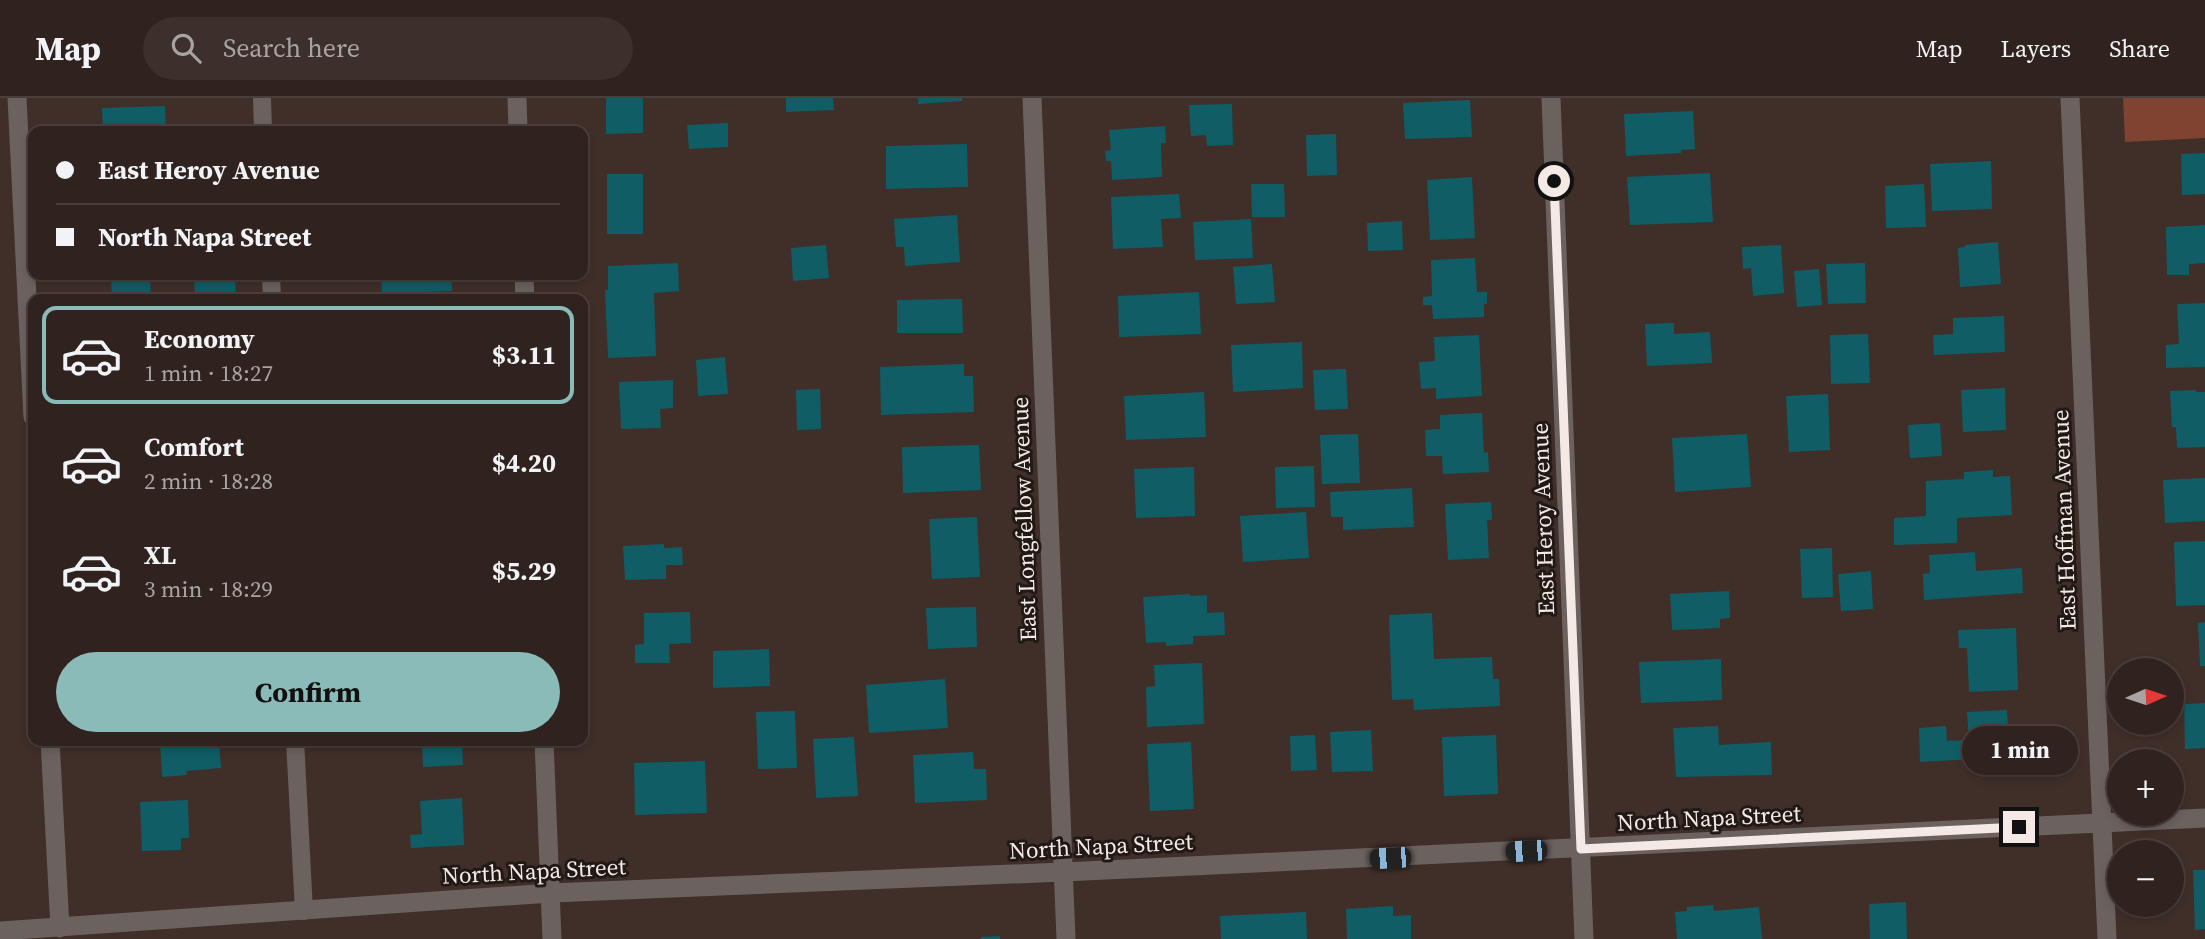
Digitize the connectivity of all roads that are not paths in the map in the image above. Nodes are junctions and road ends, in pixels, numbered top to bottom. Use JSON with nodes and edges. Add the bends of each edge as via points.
{"nodes":[{"id":1,"x":17,"y":98,"type":"edge"},
{"id":2,"x":262,"y":98,"type":"edge"},
{"id":3,"x":517,"y":98,"type":"edge"},
{"id":4,"x":1032,"y":98,"type":"edge"},
{"id":5,"x":1551,"y":98,"type":"edge"},
{"id":6,"x":2070,"y":98,"type":"edge"},
{"id":7,"x":263,"y":126,"type":"edge"},
{"id":8,"x":518,"y":126,"type":"edge"},
{"id":9,"x":28,"y":317,"type":"edge"},
{"id":10,"x":50,"y":746,"type":"edge"},
{"id":11,"x":295,"y":746,"type":"edge"},
{"id":12,"x":544,"y":746,"type":"edge"},
{"id":13,"x":2205,"y":818,"type":"edge"},
{"id":14,"x":2101,"y":823,"type":"junction"},
{"id":15,"x":1581,"y":849,"type":"junction"},
{"id":16,"x":1062,"y":872,"type":"junction"},
{"id":17,"x":551,"y":893,"type":"junction"},
{"id":18,"x":304,"y":911,"type":"junction"},
{"id":19,"x":60,"y":928,"type":"junction"},
{"id":20,"x":0,"y":931,"type":"edge"},
{"id":21,"x":552,"y":939,"type":"edge"},
{"id":22,"x":1066,"y":939,"type":"edge"},
{"id":23,"x":1584,"y":939,"type":"edge"},
{"id":24,"x":2107,"y":939,"type":"edge"}],
"edges":[{"from":1,"to":9,"type":"street"},
{"from":2,"to":7,"type":"lane"},
{"from":3,"to":8,"type":"street"},
{"from":4,"to":16,"type":"street","name":"East Longfellow Avenue"},
{"from":5,"to":15,"type":"street","name":"East Heroy Avenue"},
{"from":6,"to":14,"type":"street","name":"East Hoffman Avenue"},
{"from":10,"to":19,"type":"street"},
{"from":11,"to":18,"type":"lane"},
{"from":12,"to":17,"type":"street"},
{"from":13,"to":14,"type":"street","name":"North Napa Street"},
{"from":14,"to":15,"type":"street","name":"North Napa Street"},
{"from":14,"to":24,"type":"street","name":"East Hoffman Avenue"},
{"from":15,"to":16,"type":"street","name":"North Napa Street"},
{"from":15,"to":23,"type":"street","name":"East Heroy Avenue"},
{"from":16,"to":17,"type":"street","name":"North Napa Street"},
{"from":16,"to":22,"type":"street","name":"East Longfellow Avenue"},
{"from":17,"to":18,"type":"street","name":"North Napa Street"},
{"from":17,"to":21,"type":"street"},
{"from":18,"to":19,"type":"street","name":"North Napa Street"},
{"from":19,"to":20,"type":"street","name":"North Napa Street"}]}
